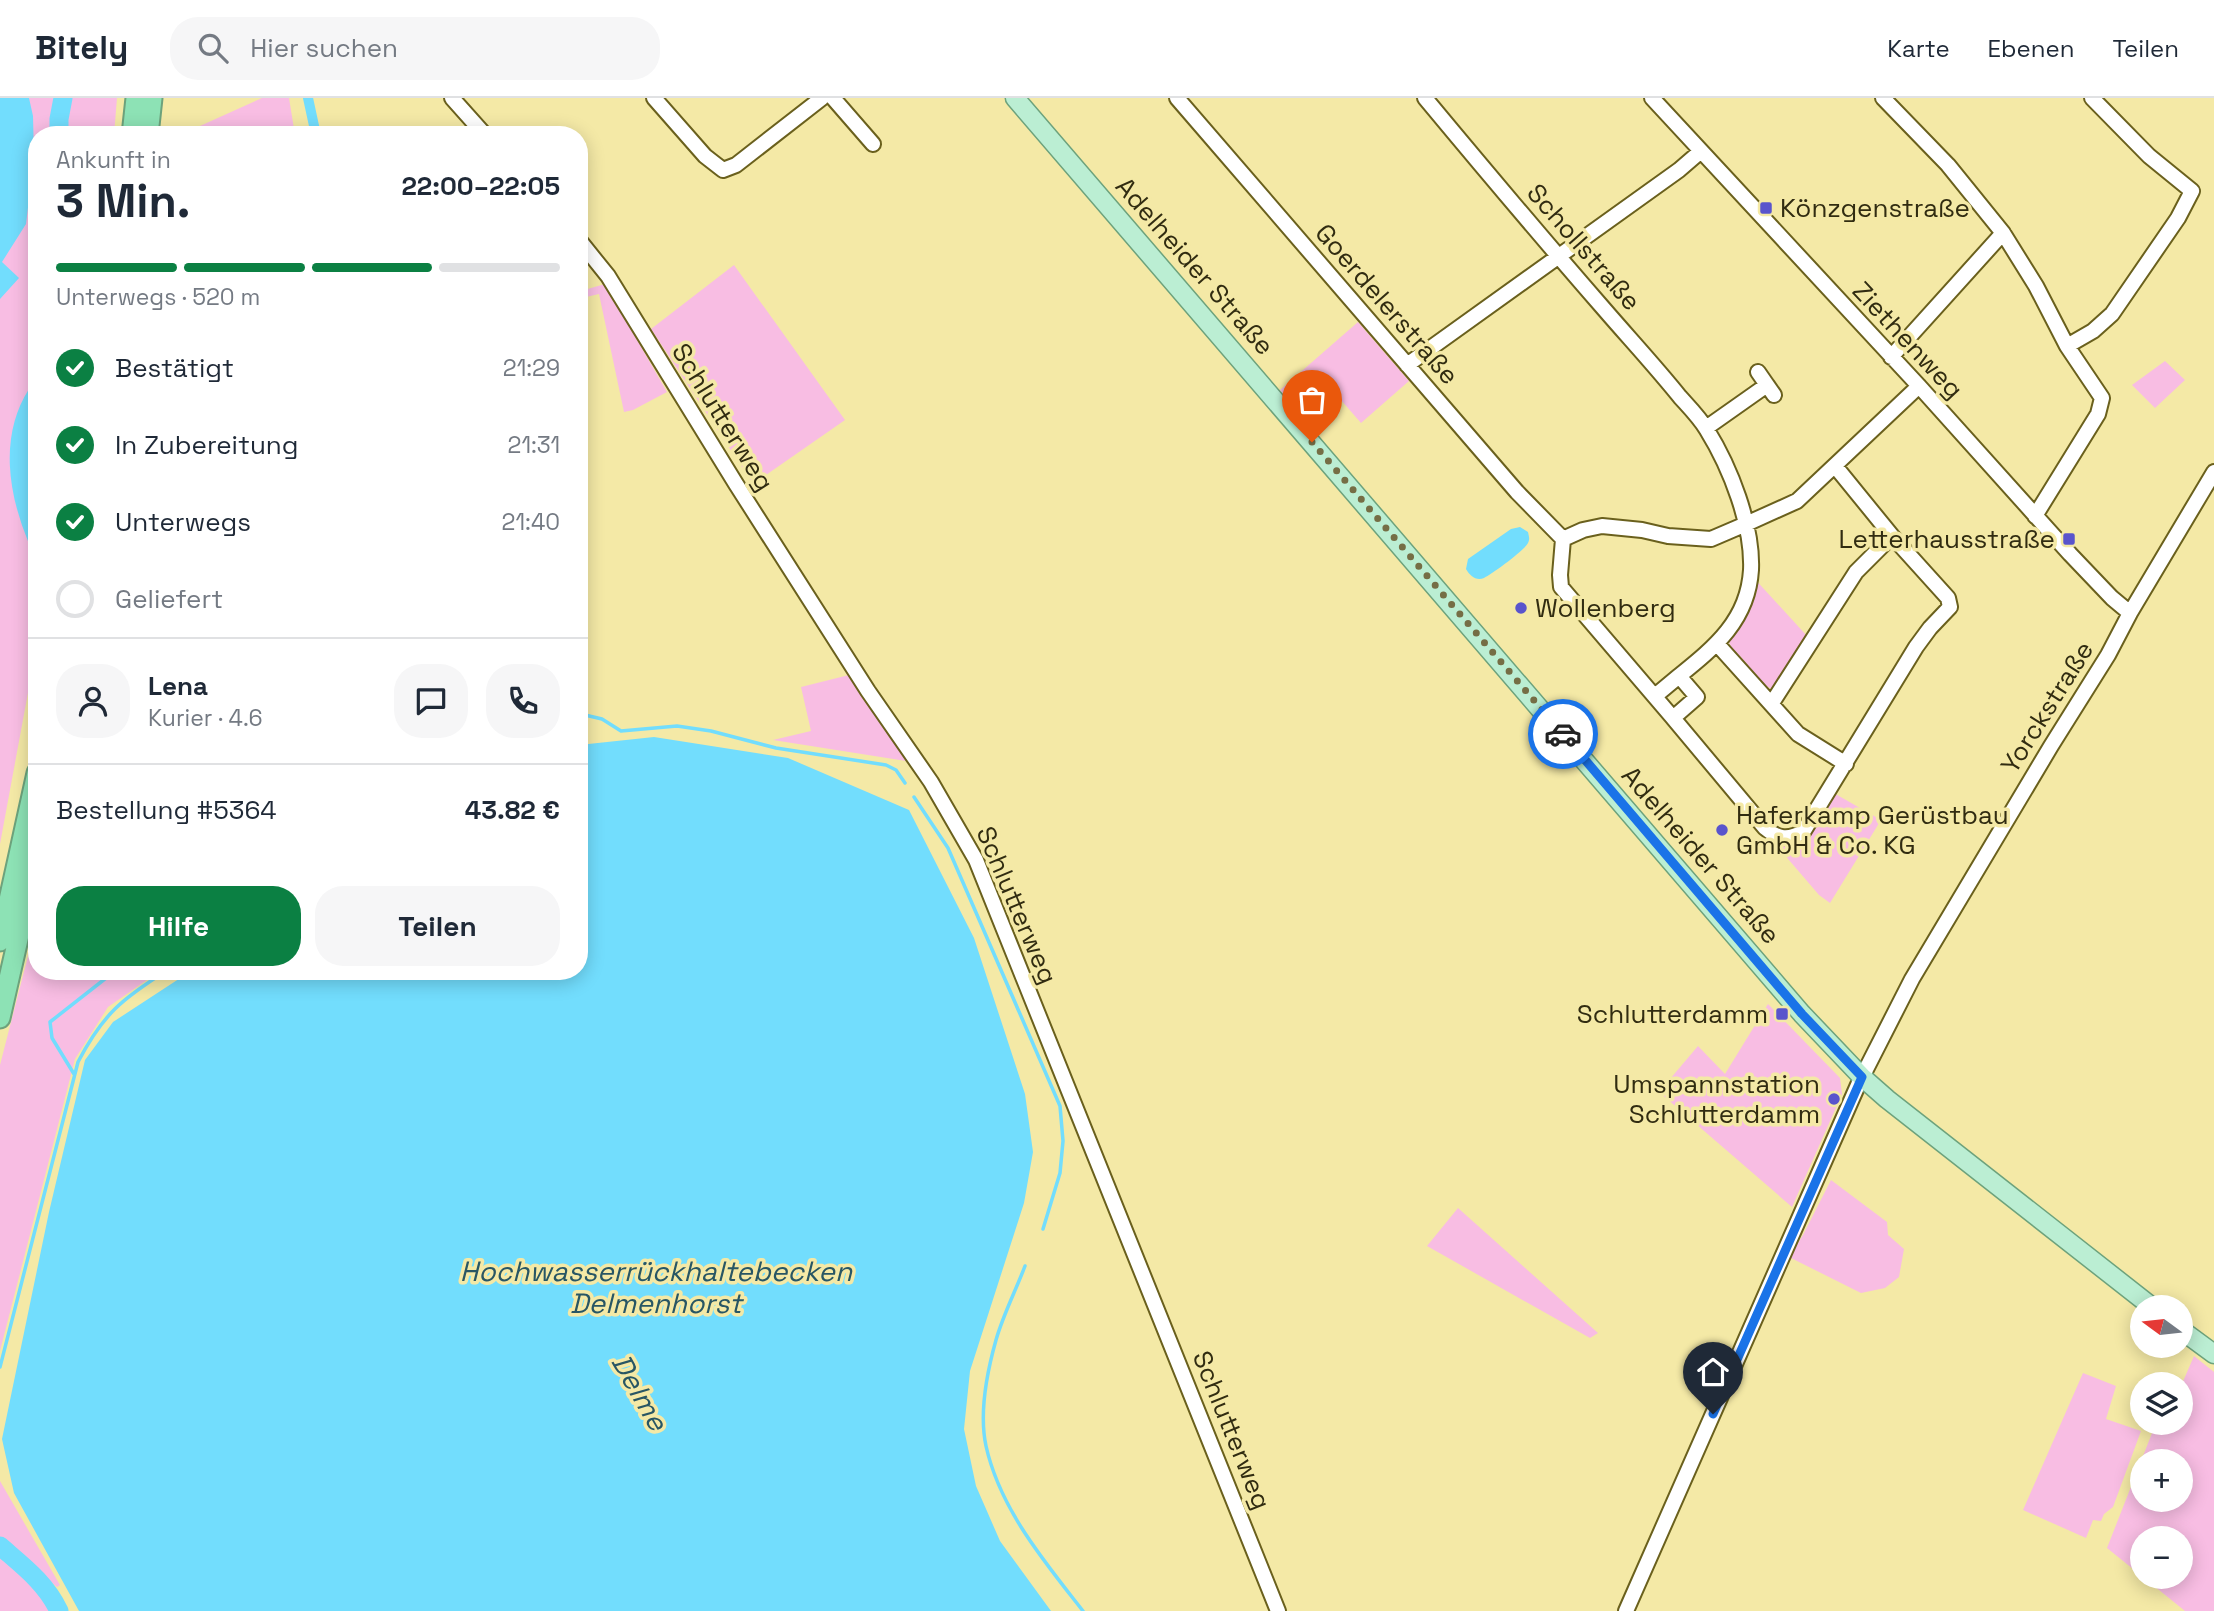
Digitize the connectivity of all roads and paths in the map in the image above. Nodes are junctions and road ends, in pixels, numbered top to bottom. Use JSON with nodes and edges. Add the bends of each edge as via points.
{"nodes":[{"id":1,"x":136,"y":98,"type":"edge"},
{"id":2,"x":152,"y":98,"type":"edge"},
{"id":3,"x":452,"y":98,"type":"edge"},
{"id":4,"x":654,"y":98,"type":"edge"},
{"id":5,"x":822,"y":98,"type":"edge"},
{"id":6,"x":832,"y":98,"type":"edge"},
{"id":7,"x":1015,"y":98,"type":"edge"},
{"id":8,"x":1177,"y":98,"type":"edge"},
{"id":9,"x":1425,"y":98,"type":"edge"},
{"id":10,"x":1652,"y":98,"type":"edge"},
{"id":11,"x":1883,"y":98,"type":"edge"},
{"id":12,"x":2092,"y":98,"type":"edge"},
{"id":13,"x":133,"y":126,"type":"edge"},
{"id":14,"x":149,"y":126,"type":"edge"},
{"id":15,"x":477,"y":126,"type":"edge"},
{"id":16,"x":873,"y":144,"type":"dead end"},
{"id":17,"x":1701,"y":151,"type":"junction"},
{"id":18,"x":2003,"y":233,"type":"junction"},
{"id":19,"x":588,"y":251,"type":"edge"},
{"id":20,"x":1559,"y":257,"type":"junction"},
{"id":21,"x":2067,"y":346,"type":"junction"},
{"id":22,"x":1891,"y":357,"type":"junction"},
{"id":23,"x":1407,"y":365,"type":"junction"},
{"id":24,"x":1758,"y":372,"type":"dead end"},
{"id":25,"x":1919,"y":386,"type":"junction"},
{"id":26,"x":1706,"y":428,"type":"junction"},
{"id":27,"x":1835,"y":466,"type":"junction"},
{"id":28,"x":2214,"y":472,"type":"edge"},
{"id":29,"x":2035,"y":516,"type":"junction"},
{"id":30,"x":1746,"y":524,"type":"junction"},
{"id":31,"x":1892,"y":536,"type":"junction"},
{"id":32,"x":1563,"y":539,"type":"junction"},
{"id":33,"x":2130,"y":612,"type":"junction"},
{"id":34,"x":1717,"y":645,"type":"junction"},
{"id":35,"x":1679,"y":676,"type":"junction"},
{"id":36,"x":1655,"y":696,"type":"junction"},
{"id":37,"x":1772,"y":703,"type":"junction"},
{"id":38,"x":1673,"y":718,"type":"junction"},
{"id":39,"x":1846,"y":764,"type":"junction"},
{"id":40,"x":28,"y":815,"type":"edge"},
{"id":41,"x":28,"y":895,"type":"edge"},
{"id":42,"x":0,"y":941,"type":"edge"},
{"id":43,"x":0,"y":1018,"type":"edge"},
{"id":44,"x":1862,"y":1077,"type":"junction"},
{"id":45,"x":2137,"y":1295,"type":"edge"},
{"id":46,"x":2193,"y":1339,"type":"edge"},
{"id":47,"x":2214,"y":1354,"type":"edge"},
{"id":48,"x":1279,"y":1611,"type":"edge"},
{"id":49,"x":1626,"y":1611,"type":"edge"}],
"edges":[{"from":1,"to":13,"type":"highway"},
{"from":2,"to":14,"type":"highway"},
{"from":3,"to":15,"type":"street"},
{"from":4,"to":5,"type":"street","via":[[723,170],[736,165]]},
{"from":6,"to":16,"type":"street"},
{"from":7,"to":44,"type":"main road","name":"Adelheider Straße","via":[[1802,1014]]},
{"from":8,"to":23,"type":"street","name":"Goerdelerstraße"},
{"from":9,"to":20,"type":"street","name":"Schollstraße"},
{"from":10,"to":17,"type":"street","name":"Ziethenweg"},
{"from":11,"to":18,"type":"street"},
{"from":12,"to":21,"type":"street","via":[[2149,156],[2192,191],[2112,314]]},
{"from":17,"to":20,"type":"street"},
{"from":17,"to":22,"type":"street","name":"Ziethenweg"},
{"from":18,"to":21,"type":"street"},
{"from":18,"to":22,"type":"street"},
{"from":19,"to":48,"type":"street","name":"Schlutterweg","via":[[608,276],[868,691],[931,782],[976,860]]},
{"from":20,"to":23,"type":"street"},
{"from":20,"to":26,"type":"street","name":"Schollstraße"},
{"from":21,"to":29,"type":"street","via":[[2102,398]]},
{"from":22,"to":25,"type":"street","name":"Ziethenweg"},
{"from":23,"to":32,"type":"street","name":"Goerdelerstraße"},
{"from":24,"to":26,"type":"street","via":[[1770,390]]},
{"from":25,"to":27,"type":"street"},
{"from":25,"to":29,"type":"street","name":"Ziethenweg"},
{"from":26,"to":30,"type":"street","name":"Schollstraße","via":[[1727,467]]},
{"from":27,"to":30,"type":"street","via":[[1797,501]]},
{"from":27,"to":31,"type":"street"},
{"from":28,"to":33,"type":"street","name":"Yorckstraße"},
{"from":29,"to":33,"type":"street","name":"Ziethenweg"},
{"from":30,"to":32,"type":"street","via":[[1711,539],[1602,526]]},
{"from":30,"to":34,"type":"street","name":"Schollstraße","via":[[1751,572],[1745,600]]},
{"from":31,"to":37,"type":"street","via":[[1856,572]]},
{"from":31,"to":39,"type":"street","via":[[1948,598],[1950,607],[1916,647]]},
{"from":32,"to":36,"type":"street","via":[[1561,587]]},
{"from":33,"to":44,"type":"street","name":"Yorckstraße","via":[[1912,979]]},
{"from":34,"to":35,"type":"street","name":"Schollstraße"},
{"from":34,"to":37,"type":"street"},
{"from":35,"to":36,"type":"street","name":"Schollstraße"},
{"from":35,"to":38,"type":"street","via":[[1697,697]]},
{"from":36,"to":38,"type":"street"},
{"from":37,"to":39,"type":"street","via":[[1798,734]]},
{"from":38,"to":39,"type":"street","via":[[1765,828],[1779,837],[1803,832]]},
{"from":40,"to":42,"type":"highway"},
{"from":41,"to":43,"type":"highway"},
{"from":44,"to":45,"type":"main road","name":"Adelheider Straße"},
{"from":44,"to":49,"type":"street"},
{"from":46,"to":47,"type":"main road"}]}
